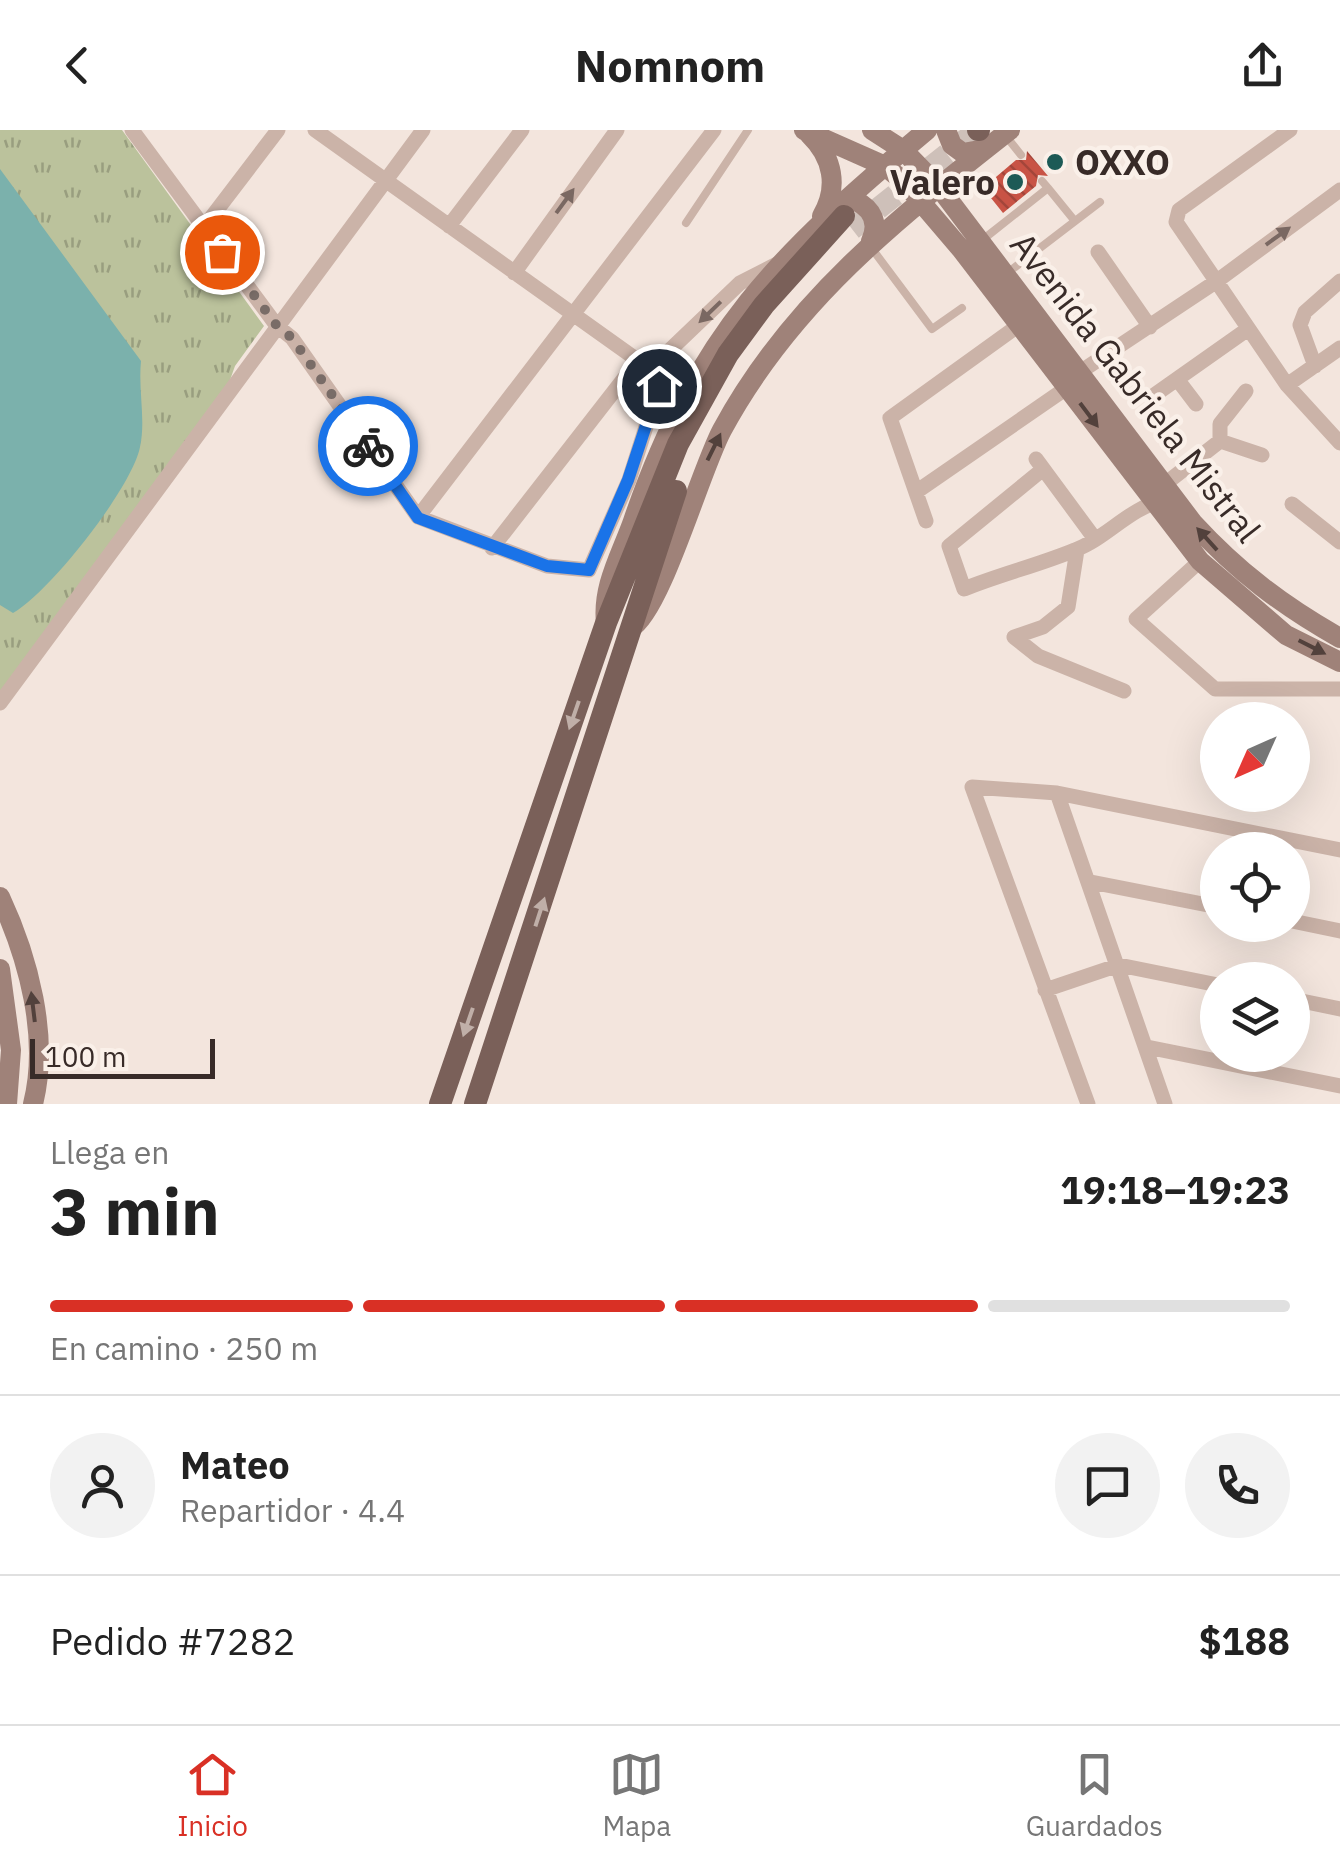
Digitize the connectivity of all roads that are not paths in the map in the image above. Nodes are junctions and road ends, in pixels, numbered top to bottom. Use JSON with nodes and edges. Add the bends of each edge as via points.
{"nodes":[{"id":1,"x":278,"y":130,"type":"edge"},
{"id":2,"x":315,"y":130,"type":"edge"},
{"id":3,"x":422,"y":130,"type":"edge"},
{"id":4,"x":522,"y":130,"type":"edge"},
{"id":5,"x":617,"y":130,"type":"edge"},
{"id":6,"x":714,"y":130,"type":"edge"},
{"id":7,"x":748,"y":130,"type":"edge"},
{"id":8,"x":804,"y":130,"type":"edge"},
{"id":9,"x":872,"y":130,"type":"edge"},
{"id":10,"x":927,"y":130,"type":"edge"},
{"id":11,"x":946,"y":130,"type":"edge"},
{"id":12,"x":1290,"y":130,"type":"edge"},
{"id":13,"x":136,"y":131,"type":"edge"},
{"id":14,"x":1007,"y":132,"type":"edge"},
{"id":15,"x":981,"y":136,"type":"edge"},
{"id":16,"x":902,"y":150,"type":"junction"},
{"id":17,"x":1021,"y":155,"type":"dead end"},
{"id":18,"x":885,"y":166,"type":"junction"},
{"id":19,"x":385,"y":180,"type":"junction"},
{"id":20,"x":939,"y":187,"type":"junction"},
{"id":21,"x":1340,"y":190,"type":"edge"},
{"id":22,"x":920,"y":202,"type":"junction"},
{"id":23,"x":1100,"y":202,"type":"dead end"},
{"id":24,"x":1074,"y":220,"type":"junction"},
{"id":25,"x":686,"y":222,"type":"dead end"},
{"id":26,"x":818,"y":222,"type":"junction"},
{"id":27,"x":448,"y":226,"type":"junction"},
{"id":28,"x":854,"y":227,"type":"junction"},
{"id":29,"x":204,"y":228,"type":"junction"},
{"id":30,"x":981,"y":241,"type":"junction"},
{"id":31,"x":1098,"y":252,"type":"dead end"},
{"id":32,"x":777,"y":264,"type":"junction"},
{"id":33,"x":514,"y":273,"type":"junction"},
{"id":34,"x":1217,"y":281,"type":"junction"},
{"id":35,"x":1340,"y":281,"type":"edge"},
{"id":36,"x":992,"y":286,"type":"junction"},
{"id":37,"x":962,"y":308,"type":"dead end"},
{"id":38,"x":574,"y":316,"type":"junction"},
{"id":39,"x":1020,"y":325,"type":"junction"},
{"id":40,"x":277,"y":326,"type":"junction"},
{"id":41,"x":1150,"y":327,"type":"junction"},
{"id":42,"x":1248,"y":329,"type":"junction"},
{"id":43,"x":1340,"y":348,"type":"edge"},
{"id":44,"x":643,"y":366,"type":"junction"},
{"id":45,"x":1315,"y":366,"type":"junction"},
{"id":46,"x":1074,"y":379,"type":"junction"},
{"id":47,"x":1177,"y":379,"type":"junction"},
{"id":48,"x":1287,"y":385,"type":"junction"},
{"id":49,"x":1246,"y":391,"type":"dead end"},
{"id":50,"x":1153,"y":396,"type":"dead end"},
{"id":51,"x":1196,"y":404,"type":"dead end"},
{"id":52,"x":1220,"y":441,"type":"junction"},
{"id":53,"x":1340,"y":444,"type":"edge"},
{"id":54,"x":1262,"y":455,"type":"dead end"},
{"id":55,"x":916,"y":492,"type":"junction"},
{"id":56,"x":1164,"y":495,"type":"junction"},
{"id":57,"x":1292,"y":504,"type":"dead end"},
{"id":58,"x":418,"y":518,"type":"junction"},
{"id":59,"x":926,"y":521,"type":"dead end"},
{"id":60,"x":1094,"y":539,"type":"junction"},
{"id":61,"x":1340,"y":542,"type":"edge"},
{"id":62,"x":492,"y":548,"type":"junction"},
{"id":63,"x":1077,"y":550,"type":"junction"},
{"id":64,"x":1200,"y":560,"type":"junction"},
{"id":65,"x":606,"y":623,"type":"junction"},
{"id":66,"x":1340,"y":638,"type":"edge"},
{"id":67,"x":1340,"y":662,"type":"edge"},
{"id":68,"x":1340,"y":689,"type":"edge"},
{"id":69,"x":1124,"y":691,"type":"dead end"},
{"id":70,"x":0,"y":703,"type":"edge"},
{"id":71,"x":1057,"y":794,"type":"junction"},
{"id":72,"x":1340,"y":850,"type":"edge"},
{"id":73,"x":1091,"y":882,"type":"junction"},
{"id":74,"x":0,"y":897,"type":"edge"},
{"id":75,"x":1200,"y":903,"type":"edge"},
{"id":76,"x":1310,"y":925,"type":"edge"},
{"id":77,"x":1340,"y":931,"type":"edge"},
{"id":78,"x":1119,"y":965,"type":"junction"},
{"id":79,"x":0,"y":968,"type":"edge"},
{"id":80,"x":1200,"y":981,"type":"edge"},
{"id":81,"x":1044,"y":990,"type":"junction"},
{"id":82,"x":1310,"y":1003,"type":"edge"},
{"id":83,"x":1340,"y":1009,"type":"edge"},
{"id":84,"x":1147,"y":1047,"type":"junction"},
{"id":85,"x":1340,"y":1086,"type":"edge"},
{"id":86,"x":7,"y":1104,"type":"edge"},
{"id":87,"x":34,"y":1104,"type":"edge"},
{"id":88,"x":440,"y":1104,"type":"edge"},
{"id":89,"x":476,"y":1104,"type":"edge"},
{"id":90,"x":1088,"y":1104,"type":"edge"},
{"id":91,"x":1165,"y":1104,"type":"edge"}],
"edges":[{"from":1,"to":29,"type":"street"},
{"from":2,"to":19,"type":"street"},
{"from":3,"to":19,"type":"street"},
{"from":4,"to":27,"type":"street"},
{"from":33,"to":5,"type":"street","one_way":true},
{"from":6,"to":38,"type":"street"},
{"from":7,"to":25,"type":"lane"},
{"from":8,"to":18,"type":"main road"},
{"from":8,"to":26,"type":"main road","via":[[822,149],[832,175]]},
{"from":9,"to":16,"type":"main road","name":"Avenida Gabriela Mistral"},
{"from":10,"to":16,"type":"main road"},
{"from":11,"to":15,"type":"main road","via":[[963,153]]},
{"from":12,"to":34,"type":"street","via":[[1176,216]]},
{"from":13,"to":29,"type":"street"},
{"from":14,"to":15,"type":"main road"},
{"from":14,"to":17,"type":"lane"},
{"from":15,"to":20,"type":"main road"},
{"from":16,"to":18,"type":"main road"},
{"from":16,"to":20,"type":"main road","name":"Avenida Gabriela Mistral"},
{"from":18,"to":22,"type":"main road","name":"Avenida Gabriela Mistral"},
{"from":18,"to":28,"type":"main road"},
{"from":19,"to":27,"type":"street"},
{"from":19,"to":40,"type":"street"},
{"from":20,"to":22,"type":"main road"},
{"from":20,"to":30,"type":"main road","name":"Avenida Gabriela Mistral"},
{"from":34,"to":21,"type":"street","one_way":true},
{"from":22,"to":28,"type":"main road"},
{"from":22,"to":36,"type":"main road","name":"Avenida Gabriela Mistral"},
{"from":23,"to":24,"type":"lane"},
{"from":24,"to":30,"type":"lane","via":[[1044,185]]},
{"from":24,"to":36,"type":"lane"},
{"from":26,"to":28,"type":"main road"},
{"from":26,"to":32,"type":"main road"},
{"from":27,"to":33,"type":"street"},
{"from":28,"to":37,"type":"lane","via":[[932,329]]},
{"from":28,"to":65,"type":"main road","via":[[764,305],[702,397]]},
{"from":89,"to":28,"type":"main road","one_way":true,"via":[[667,514],[714,406],[771,320]]},
{"from":29,"to":40,"type":"street"},
{"from":30,"to":36,"type":"main road","name":"Avenida Gabriela Mistral"},
{"from":31,"to":41,"type":"street"},
{"from":32,"to":44,"type":"street","one_way":true,"via":[[740,283]]},
{"from":32,"to":65,"type":"main road","via":[[678,404],[604,599]]},
{"from":33,"to":38,"type":"street"},
{"from":34,"to":41,"type":"street"},
{"from":34,"to":42,"type":"street"},
{"from":35,"to":45,"type":"street","via":[[1305,312],[1300,325]]},
{"from":36,"to":39,"type":"main road","name":"Avenida Gabriela Mistral"},
{"from":36,"to":46,"type":"main road","name":"Avenida Gabriela Mistral"},
{"from":38,"to":44,"type":"street"},
{"from":38,"to":58,"type":"street"},
{"from":39,"to":46,"type":"main road","name":"Avenida Gabriela Mistral"},
{"from":39,"to":55,"type":"street","via":[[890,418]]},
{"from":40,"to":58,"type":"street"},
{"from":40,"to":70,"type":"street"},
{"from":41,"to":46,"type":"street"},
{"from":42,"to":47,"type":"street"},
{"from":42,"to":48,"type":"street"},
{"from":43,"to":45,"type":"street"},
{"from":44,"to":62,"type":"street"},
{"from":44,"to":62,"type":"street","via":[[659,386],[589,570],[547,566]]},
{"from":45,"to":48,"type":"street"},
{"from":46,"to":55,"type":"street"},
{"from":46,"to":56,"type":"main road","name":"Avenida Gabriela Mistral"},
{"from":47,"to":50,"type":"street"},
{"from":47,"to":51,"type":"street"},
{"from":48,"to":53,"type":"street"},
{"from":49,"to":52,"type":"street","via":[[1220,424]]},
{"from":52,"to":54,"type":"street"},
{"from":52,"to":56,"type":"street"},
{"from":55,"to":59,"type":"street"},
{"from":56,"to":60,"type":"street"},
{"from":56,"to":64,"type":"main road","name":"Avenida Gabriela Mistral"},
{"from":66,"to":56,"type":"main road","name":"Avenida Gabriela Mistral","one_way":true,"via":[[1232,566]]},
{"from":57,"to":61,"type":"street"},
{"from":58,"to":62,"type":"street"},
{"from":60,"to":63,"type":"street"},
{"from":60,"to":63,"type":"street","via":[[1039,464],[949,546],[964,589]]},
{"from":63,"to":69,"type":"street","via":[[1068,608],[1014,637],[1038,656]]},
{"from":64,"to":67,"type":"main road","name":"Avenida Gabriela Mistral","one_way":true,"via":[[1286,634]]},
{"from":64,"to":68,"type":"street","via":[[1136,619],[1215,690]]},
{"from":65,"to":88,"type":"main road","one_way":true},
{"from":71,"to":72,"type":"street"},
{"from":71,"to":73,"type":"street"},
{"from":71,"to":81,"type":"street","via":[[972,787]]},
{"from":73,"to":75,"type":"street"},
{"from":73,"to":78,"type":"street"},
{"from":87,"to":74,"type":"main road","one_way":true,"via":[[30,984]]},
{"from":76,"to":77,"type":"street"},
{"from":78,"to":80,"type":"street"},
{"from":78,"to":81,"type":"street"},
{"from":78,"to":84,"type":"street"},
{"from":79,"to":86,"type":"main road","via":[[11,1050]]},
{"from":81,"to":90,"type":"street"},
{"from":82,"to":83,"type":"street"},
{"from":84,"to":85,"type":"street"},
{"from":84,"to":91,"type":"street"}]}
